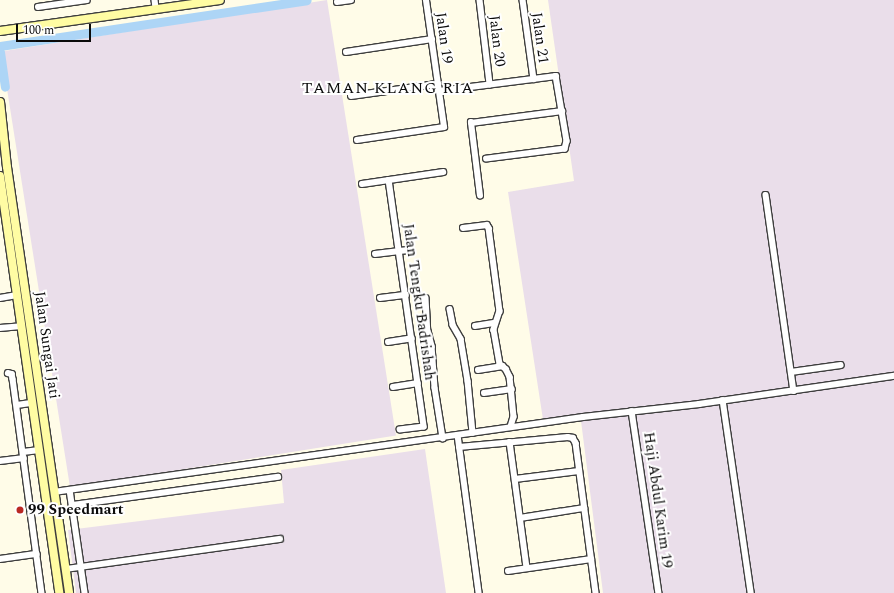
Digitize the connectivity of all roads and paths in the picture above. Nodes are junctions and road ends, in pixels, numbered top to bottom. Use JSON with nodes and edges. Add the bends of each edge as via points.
{"nodes":[{"id":1,"x":87,"y":0,"type":"edge"},
{"id":2,"x":220,"y":0,"type":"edge"},
{"id":3,"x":352,"y":0,"type":"edge"},
{"id":4,"x":426,"y":0,"type":"edge"},
{"id":5,"x":480,"y":0,"type":"edge"},
{"id":6,"x":523,"y":0,"type":"edge"},
{"id":7,"x":337,"y":2,"type":"dead end"},
{"id":8,"x":155,"y":4,"type":"edge"},
{"id":9,"x":38,"y":7,"type":"dead end"},
{"id":10,"x":0,"y":25,"type":"edge"},
{"id":11,"x":10,"y":29,"type":"junction"},
{"id":12,"x":0,"y":31,"type":"edge"},
{"id":13,"x":0,"y":38,"type":"edge"},
{"id":14,"x":432,"y":39,"type":"junction"},
{"id":15,"x":346,"y":52,"type":"dead end"},
{"id":16,"x":534,"y":79,"type":"junction"},
{"id":17,"x":438,"y":84,"type":"junction"},
{"id":18,"x":490,"y":84,"type":"junction"},
{"id":19,"x":439,"y":91,"type":"junction"},
{"id":20,"x":351,"y":96,"type":"dead end"},
{"id":21,"x":0,"y":102,"type":"edge"},
{"id":22,"x":562,"y":111,"type":"junction"},
{"id":23,"x":357,"y":140,"type":"dead end"},
{"id":24,"x":487,"y":159,"type":"dead end"},
{"id":25,"x":443,"y":172,"type":"dead end"},
{"id":26,"x":0,"y":178,"type":"edge"},
{"id":27,"x":389,"y":180,"type":"junction"},
{"id":28,"x":362,"y":184,"type":"dead end"},
{"id":29,"x":766,"y":195,"type":"dead end"},
{"id":30,"x":480,"y":196,"type":"dead end"},
{"id":31,"x":462,"y":228,"type":"dead end"},
{"id":32,"x":410,"y":250,"type":"dead end"},
{"id":33,"x":399,"y":251,"type":"junction"},
{"id":34,"x":375,"y":254,"type":"dead end"},
{"id":35,"x":17,"y":295,"type":"junction"},
{"id":36,"x":406,"y":295,"type":"junction"},
{"id":37,"x":0,"y":298,"type":"edge"},
{"id":38,"x":380,"y":298,"type":"dead end"},
{"id":39,"x":426,"y":298,"type":"dead end"},
{"id":40,"x":450,"y":309,"type":"dead end"},
{"id":41,"x":495,"y":323,"type":"junction"},
{"id":42,"x":21,"y":326,"type":"junction"},
{"id":43,"x":475,"y":326,"type":"dead end"},
{"id":44,"x":0,"y":328,"type":"edge"},
{"id":45,"x":412,"y":338,"type":"junction"},
{"id":46,"x":388,"y":342,"type":"dead end"},
{"id":47,"x":841,"y":365,"type":"dead end"},
{"id":48,"x":503,"y":366,"type":"junction"},
{"id":49,"x":478,"y":370,"type":"dead end"},
{"id":50,"x":791,"y":372,"type":"junction"},
{"id":51,"x":8,"y":373,"type":"dead end"},
{"id":52,"x":894,"y":376,"type":"edge"},
{"id":53,"x":418,"y":382,"type":"junction"},
{"id":54,"x":393,"y":387,"type":"dead end"},
{"id":55,"x":512,"y":389,"type":"junction"},
{"id":56,"x":794,"y":391,"type":"junction"},
{"id":57,"x":484,"y":393,"type":"dead end"},
{"id":58,"x":723,"y":400,"type":"junction"},
{"id":59,"x":32,"y":403,"type":"junction"},
{"id":60,"x":17,"y":405,"type":"junction"},
{"id":61,"x":632,"y":411,"type":"junction"},
{"id":62,"x":511,"y":428,"type":"junction"},
{"id":63,"x":400,"y":430,"type":"dead end"},
{"id":64,"x":473,"y":433,"type":"junction"},
{"id":65,"x":458,"y":435,"type":"junction"},
{"id":66,"x":443,"y":438,"type":"junction"},
{"id":67,"x":510,"y":442,"type":"junction"},
{"id":68,"x":459,"y":448,"type":"junction"},
{"id":69,"x":39,"y":450,"type":"junction"},
{"id":70,"x":24,"y":455,"type":"junction"},
{"id":71,"x":0,"y":462,"type":"edge"},
{"id":72,"x":579,"y":471,"type":"junction"},
{"id":73,"x":278,"y":477,"type":"dead end"},
{"id":74,"x":515,"y":479,"type":"junction"},
{"id":75,"x":70,"y":490,"type":"junction"},
{"id":76,"x":54,"y":492,"type":"junction"},
{"id":77,"x":73,"y":505,"type":"junction"},
{"id":78,"x":584,"y":508,"type":"junction"},
{"id":79,"x":520,"y":518,"type":"junction"},
{"id":80,"x":280,"y":539,"type":"dead end"},
{"id":81,"x":36,"y":554,"type":"junction"},
{"id":82,"x":0,"y":559,"type":"edge"},
{"id":83,"x":591,"y":559,"type":"junction"},
{"id":84,"x":82,"y":567,"type":"junction"},
{"id":85,"x":527,"y":568,"type":"junction"},
{"id":86,"x":66,"y":569,"type":"junction"},
{"id":87,"x":508,"y":571,"type":"dead end"},
{"id":88,"x":42,"y":593,"type":"edge"},
{"id":89,"x":59,"y":593,"type":"edge"},
{"id":90,"x":69,"y":593,"type":"edge"},
{"id":91,"x":85,"y":593,"type":"edge"},
{"id":92,"x":479,"y":593,"type":"edge"},
{"id":93,"x":596,"y":593,"type":"edge"},
{"id":94,"x":659,"y":593,"type":"edge"},
{"id":95,"x":751,"y":593,"type":"edge"}],
"edges":[{"from":1,"to":9,"type":"street"},
{"from":2,"to":8,"type":"main road"},
{"from":3,"to":7,"type":"street"},
{"from":4,"to":14,"type":"street","name":"Jalan 19"},
{"from":5,"to":18,"type":"street","name":"Jalan 20"},
{"from":6,"to":16,"type":"street","name":"Jalan 21"},
{"from":8,"to":11,"type":"main road"},
{"from":10,"to":11,"type":"main road"},
{"from":11,"to":12,"type":"main road"},
{"from":11,"to":13,"type":"main road"},
{"from":14,"to":15,"type":"street"},
{"from":14,"to":17,"type":"street","name":"Jalan 19"},
{"from":16,"to":18,"type":"street"},
{"from":16,"to":22,"type":"street","via":[[556,76]]},
{"from":17,"to":19,"type":"street","name":"Jalan 19"},
{"from":17,"to":20,"type":"street"},
{"from":18,"to":19,"type":"street"},
{"from":19,"to":23,"type":"street","name":"Jalan 19","via":[[444,127]]},
{"from":21,"to":76,"type":"main road","name":"Jalan Sungai Jati"},
{"from":22,"to":24,"type":"street","via":[[567,141],[565,149]]},
{"from":22,"to":30,"type":"street","via":[[471,123]]},
{"from":25,"to":27,"type":"street"},
{"from":26,"to":35,"type":"main road","name":"Jalan Sungai Jati"},
{"from":27,"to":28,"type":"street"},
{"from":27,"to":33,"type":"street","name":"Jalan Tengku Badrishah"},
{"from":29,"to":50,"type":"street"},
{"from":31,"to":41,"type":"street","via":[[482,225],[489,228],[500,311]]},
{"from":32,"to":33,"type":"street"},
{"from":33,"to":34,"type":"street"},
{"from":33,"to":36,"type":"street","name":"Jalan Tengku Badrishah"},
{"from":35,"to":37,"type":"street"},
{"from":35,"to":42,"type":"main road","name":"Jalan Sungai Jati"},
{"from":36,"to":38,"type":"street"},
{"from":36,"to":45,"type":"street","name":"Jalan Tengku Badrishah"},
{"from":39,"to":66,"type":"street"},
{"from":40,"to":64,"type":"street","via":[[453,325],[461,339]]},
{"from":41,"to":43,"type":"street"},
{"from":41,"to":48,"type":"street","via":[[500,364]]},
{"from":42,"to":44,"type":"street"},
{"from":42,"to":59,"type":"main road","name":"Jalan Sungai Jati"},
{"from":45,"to":46,"type":"street"},
{"from":45,"to":53,"type":"street","name":"Jalan Tengku Badrishah"},
{"from":47,"to":50,"type":"street"},
{"from":48,"to":49,"type":"street"},
{"from":48,"to":55,"type":"street","via":[[510,377]]},
{"from":50,"to":56,"type":"street"},
{"from":51,"to":60,"type":"street","via":[[12,374],[14,379]]},
{"from":52,"to":56,"type":"street"},
{"from":53,"to":54,"type":"street"},
{"from":53,"to":63,"type":"street","name":"Jalan Tengku Badrishah","via":[[424,427]]},
{"from":55,"to":57,"type":"street"},
{"from":55,"to":62,"type":"street","via":[[514,417]]},
{"from":56,"to":58,"type":"street"},
{"from":58,"to":61,"type":"street"},
{"from":58,"to":95,"type":"street"},
{"from":59,"to":60,"type":"street"},
{"from":59,"to":69,"type":"main road","name":"Jalan Sungai Jati"},
{"from":60,"to":70,"type":"street"},
{"from":61,"to":62,"type":"street"},
{"from":61,"to":94,"type":"street","name":"Haji Abdul Karim 19"},
{"from":62,"to":64,"type":"street"},
{"from":64,"to":65,"type":"street"},
{"from":65,"to":66,"type":"street"},
{"from":65,"to":68,"type":"street"},
{"from":66,"to":75,"type":"street"},
{"from":67,"to":68,"type":"street"},
{"from":67,"to":72,"type":"street","via":[[574,438]]},
{"from":67,"to":74,"type":"street"},
{"from":68,"to":92,"type":"street"},
{"from":69,"to":70,"type":"street"},
{"from":69,"to":89,"type":"main road","name":"Jalan Sungai Jati"},
{"from":70,"to":71,"type":"street"},
{"from":70,"to":81,"type":"street"},
{"from":72,"to":74,"type":"street"},
{"from":72,"to":78,"type":"street"},
{"from":73,"to":77,"type":"street"},
{"from":74,"to":79,"type":"street"},
{"from":75,"to":76,"type":"street"},
{"from":75,"to":77,"type":"street"},
{"from":76,"to":86,"type":"main road","name":"Jalan Sungai Jati"},
{"from":77,"to":84,"type":"street"},
{"from":78,"to":79,"type":"street"},
{"from":78,"to":83,"type":"street"},
{"from":79,"to":85,"type":"street"},
{"from":80,"to":84,"type":"street"},
{"from":81,"to":82,"type":"street"},
{"from":81,"to":88,"type":"street"},
{"from":83,"to":85,"type":"street"},
{"from":83,"to":93,"type":"street"},
{"from":84,"to":86,"type":"street"},
{"from":84,"to":91,"type":"street"},
{"from":85,"to":87,"type":"street"},
{"from":86,"to":90,"type":"main road","name":"Jalan Sungai Jati"}]}
